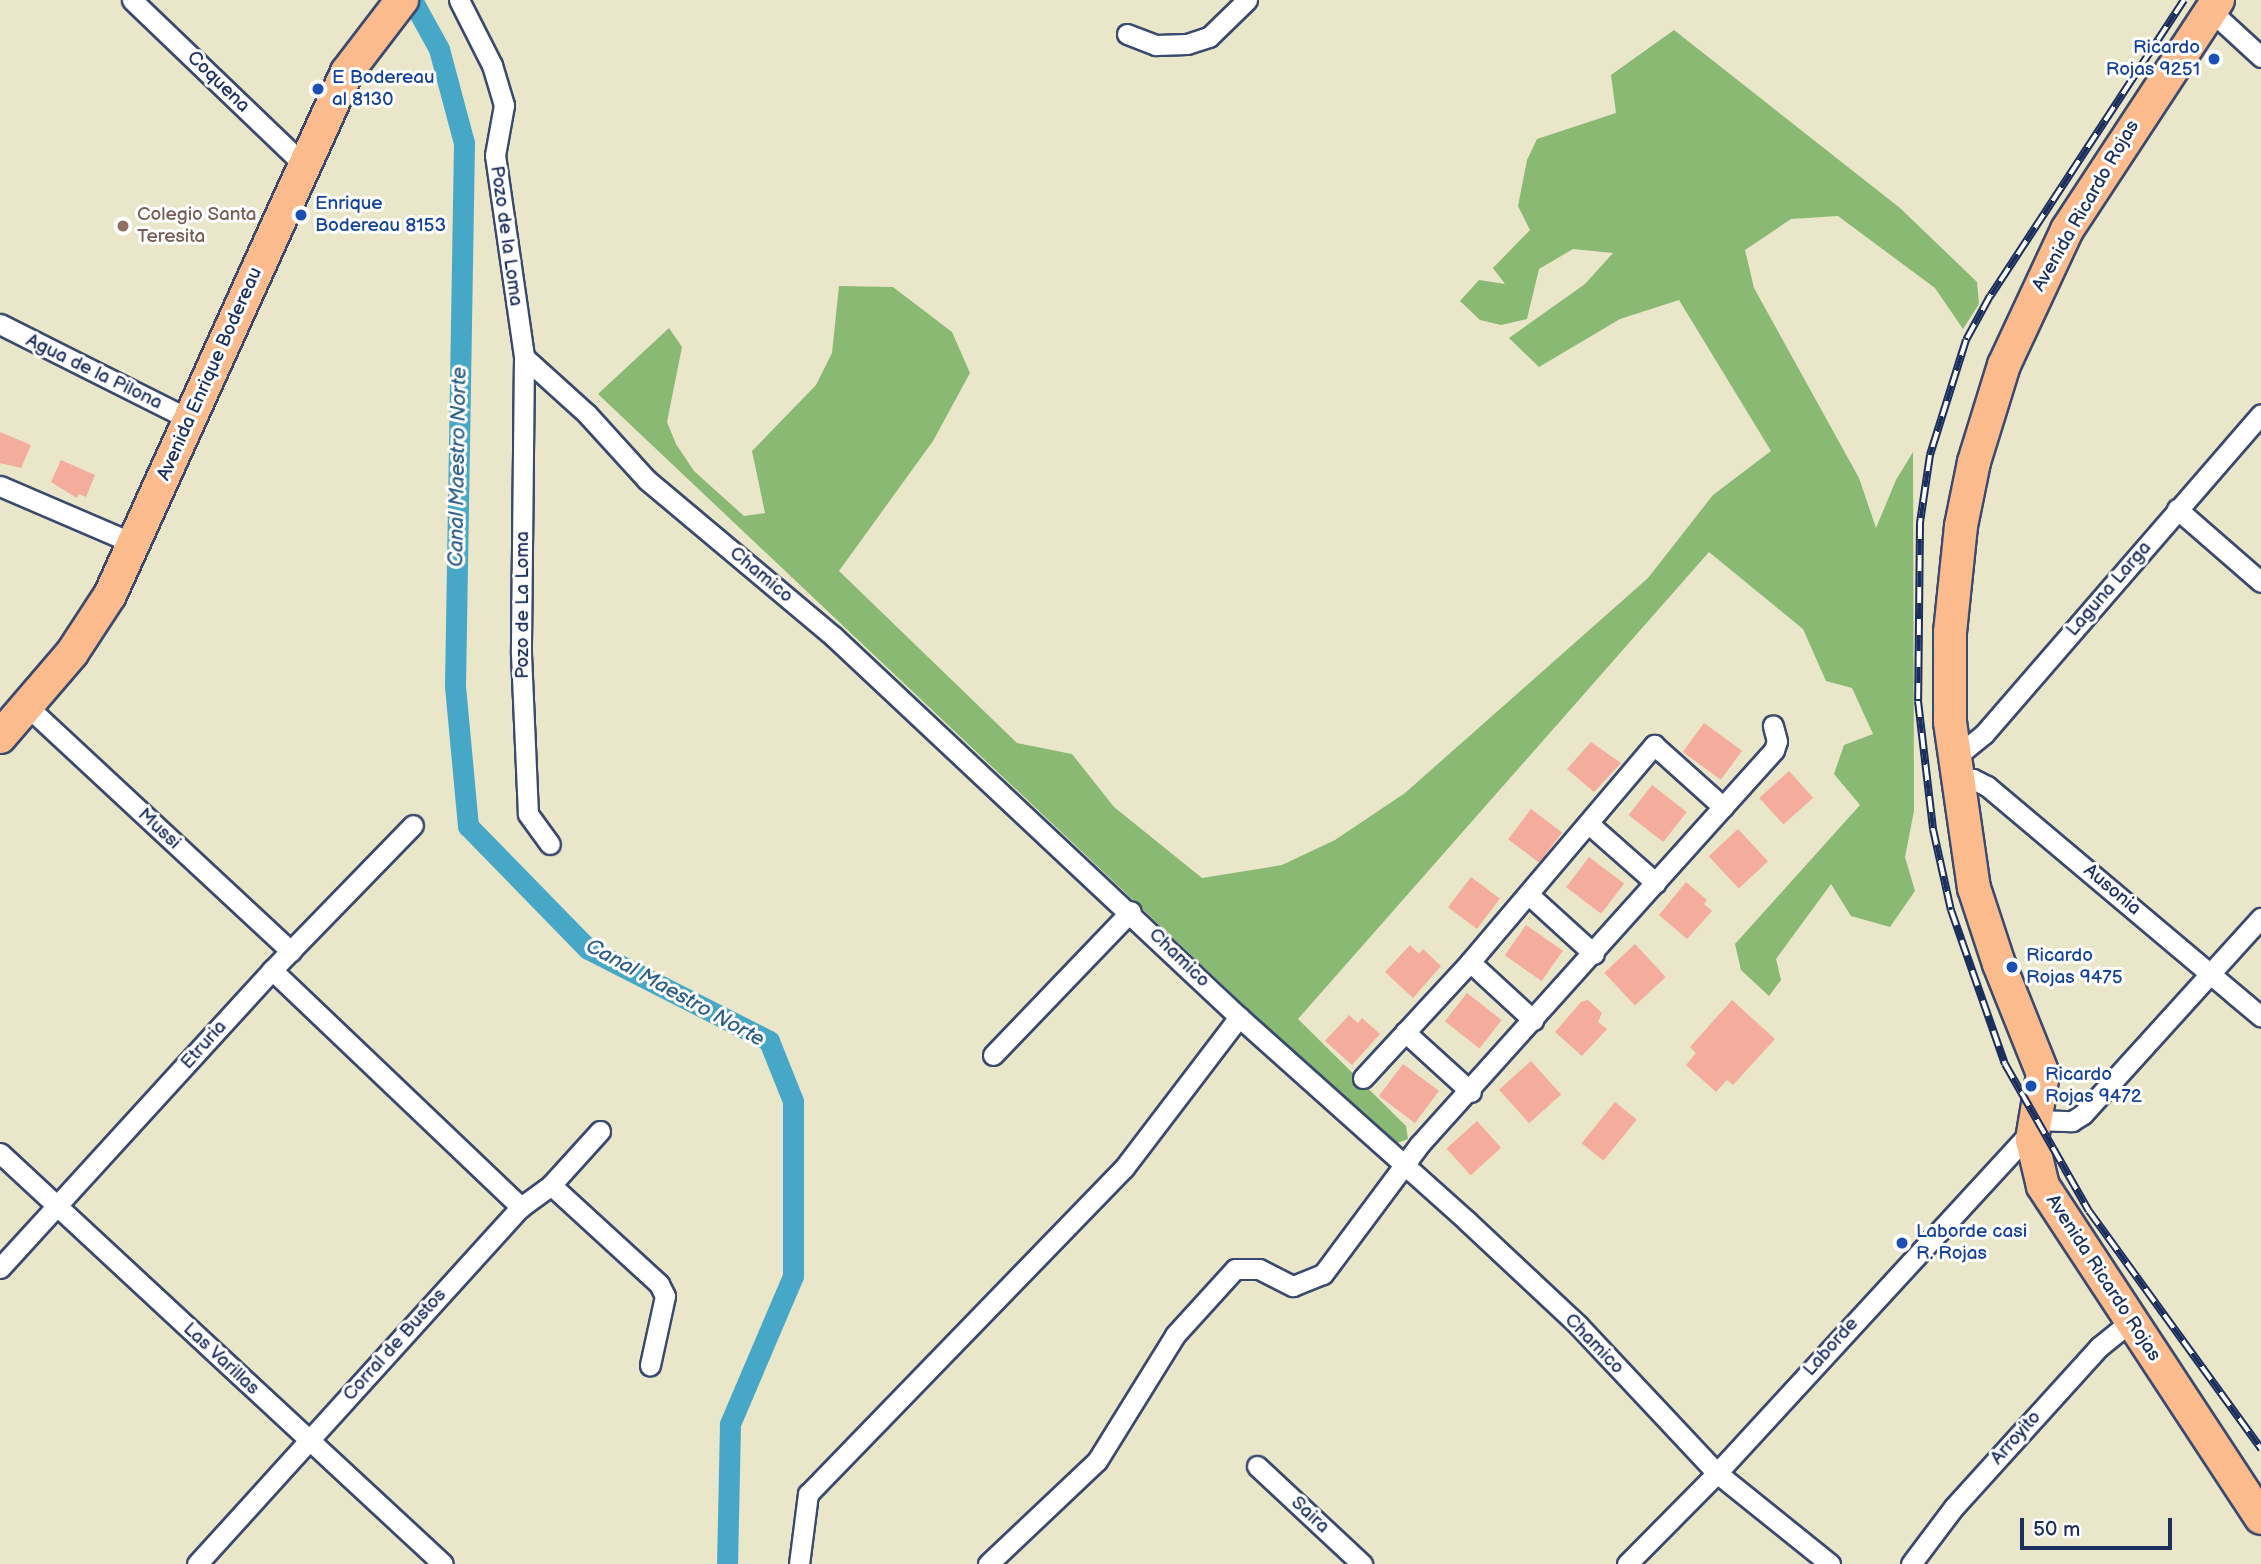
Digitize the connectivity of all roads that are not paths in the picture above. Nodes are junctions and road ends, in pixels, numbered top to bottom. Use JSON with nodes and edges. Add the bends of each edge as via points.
{"nodes":[{"id":1,"x":132,"y":0,"type":"edge"},
{"id":2,"x":459,"y":0,"type":"edge"},
{"id":3,"x":1247,"y":0,"type":"edge"},
{"id":4,"x":389,"y":5,"type":"edge"},
{"id":5,"x":2215,"y":6,"type":"edge"},
{"id":6,"x":1127,"y":34,"type":"dead end"},
{"id":7,"x":2261,"y":57,"type":"edge"},
{"id":8,"x":303,"y":164,"type":"junction"},
{"id":9,"x":0,"y":324,"type":"edge"},
{"id":10,"x":524,"y":357,"type":"junction"},
{"id":11,"x":2261,"y":414,"type":"edge"},
{"id":12,"x":189,"y":419,"type":"junction"},
{"id":13,"x":0,"y":485,"type":"edge"},
{"id":14,"x":2177,"y":509,"type":"junction"},
{"id":15,"x":135,"y":544,"type":"junction"},
{"id":16,"x":2261,"y":582,"type":"edge"},
{"id":17,"x":28,"y":707,"type":"junction"},
{"id":18,"x":1773,"y":726,"type":"dead end"},
{"id":19,"x":0,"y":737,"type":"edge"},
{"id":20,"x":1954,"y":771,"type":"junction"},
{"id":21,"x":1723,"y":807,"type":"junction"},
{"id":22,"x":1589,"y":824,"type":"junction"},
{"id":23,"x":413,"y":825,"type":"dead end"},
{"id":24,"x":550,"y":845,"type":"dead end"},
{"id":25,"x":1656,"y":883,"type":"junction"},
{"id":26,"x":1528,"y":894,"type":"junction"},
{"id":27,"x":1131,"y":911,"type":"junction"},
{"id":28,"x":2261,"y":918,"type":"edge"},
{"id":29,"x":291,"y":951,"type":"junction"},
{"id":30,"x":1594,"y":954,"type":"junction"},
{"id":31,"x":1470,"y":962,"type":"junction"},
{"id":32,"x":272,"y":970,"type":"junction"},
{"id":33,"x":2213,"y":973,"type":"junction"},
{"id":34,"x":1240,"y":1017,"type":"junction"},
{"id":35,"x":2261,"y":1017,"type":"edge"},
{"id":36,"x":1533,"y":1020,"type":"junction"},
{"id":37,"x":1405,"y":1032,"type":"junction"},
{"id":38,"x":993,"y":1055,"type":"dead end"},
{"id":39,"x":1363,"y":1078,"type":"dead end"},
{"id":40,"x":1471,"y":1092,"type":"junction"},
{"id":41,"x":2034,"y":1125,"type":"junction"},
{"id":42,"x":600,"y":1131,"type":"dead end"},
{"id":43,"x":0,"y":1153,"type":"edge"},
{"id":44,"x":1403,"y":1165,"type":"junction"},
{"id":45,"x":551,"y":1185,"type":"junction"},
{"id":46,"x":58,"y":1206,"type":"junction"},
{"id":47,"x":521,"y":1207,"type":"junction"},
{"id":48,"x":0,"y":1268,"type":"edge"},
{"id":49,"x":2130,"y":1322,"type":"junction"},
{"id":50,"x":649,"y":1366,"type":"dead end"},
{"id":51,"x":309,"y":1440,"type":"junction"},
{"id":52,"x":1257,"y":1466,"type":"dead end"},
{"id":53,"x":1717,"y":1473,"type":"junction"},
{"id":54,"x":2261,"y":1518,"type":"edge"},
{"id":55,"x":197,"y":1564,"type":"edge"},
{"id":56,"x":443,"y":1564,"type":"edge"},
{"id":57,"x":799,"y":1564,"type":"edge"},
{"id":58,"x":988,"y":1564,"type":"edge"},
{"id":59,"x":1362,"y":1564,"type":"edge"},
{"id":60,"x":1627,"y":1564,"type":"edge"},
{"id":61,"x":1829,"y":1564,"type":"edge"},
{"id":62,"x":1911,"y":1564,"type":"edge"}],
"edges":[{"from":1,"to":8,"type":"street","name":"Coquena"},
{"from":2,"to":10,"type":"street","name":"Pozo de la Loma","via":[[492,65],[504,105],[495,155]]},
{"from":3,"to":6,"type":"street","via":[[1209,37],[1186,44],[1156,45]]},
{"from":4,"to":8,"type":"main road","name":"Avenida Enrique Bodereau","via":[[347,72]]},
{"from":5,"to":7,"type":"street"},
{"from":5,"to":20,"type":"main road","name":"Avenida Ricardo Rojas","via":[[2127,133],[2061,242],[2026,310],[1994,394],[1974,462],[1957,552],[1949,663]]},
{"from":8,"to":12,"type":"main road","name":"Avenida Enrique Bodereau"},
{"from":9,"to":12,"type":"street","name":"Agua de la Pilona"},
{"from":10,"to":24,"type":"street","name":"Pozo de La Loma","via":[[521,654],[528,814]]},
{"from":10,"to":27,"type":"street","name":"Chamico","via":[[587,414],[647,480],[833,636]]},
{"from":11,"to":14,"type":"street","name":"Laguna Larga"},
{"from":12,"to":15,"type":"main road","name":"Avenida Enrique Bodereau"},
{"from":13,"to":15,"type":"street"},
{"from":14,"to":16,"type":"street"},
{"from":14,"to":20,"type":"street","name":"Laguna Larga"},
{"from":15,"to":17,"type":"main road","name":"Avenida Enrique Bodereau","via":[[91,626]]},
{"from":17,"to":19,"type":"main road","name":"Avenida Enrique Bodereau"},
{"from":17,"to":29,"type":"street","name":"Mussi"},
{"from":18,"to":21,"type":"street","via":[[1774,750]]},
{"from":20,"to":33,"type":"street","name":"Ausonia","via":[[1987,786]]},
{"from":20,"to":41,"type":"main road","name":"Avenida Ricardo Rojas","via":[[1978,900],[2043,1074]]},
{"from":21,"to":22,"type":"street","via":[[1654,745]]},
{"from":21,"to":25,"type":"street"},
{"from":22,"to":25,"type":"street"},
{"from":22,"to":26,"type":"street"},
{"from":23,"to":29,"type":"street","name":"Etruria"},
{"from":25,"to":30,"type":"street"},
{"from":26,"to":30,"type":"street"},
{"from":26,"to":31,"type":"street"},
{"from":27,"to":34,"type":"street","name":"Chamico"},
{"from":27,"to":38,"type":"street"},
{"from":28,"to":33,"type":"street"},
{"from":29,"to":32,"type":"street","name":"Etruria"},
{"from":30,"to":36,"type":"street"},
{"from":31,"to":36,"type":"street"},
{"from":31,"to":37,"type":"street"},
{"from":32,"to":46,"type":"street","name":"Etruria"},
{"from":32,"to":47,"type":"street"},
{"from":33,"to":35,"type":"street","name":"Ausonia"},
{"from":33,"to":41,"type":"street","via":[[2083,1114],[2072,1121]]},
{"from":34,"to":44,"type":"street","name":"Chamico"},
{"from":34,"to":57,"type":"street","via":[[1124,1168],[808,1494]]},
{"from":36,"to":40,"type":"street"},
{"from":37,"to":39,"type":"street"},
{"from":37,"to":40,"type":"street"},
{"from":40,"to":44,"type":"street"},
{"from":41,"to":49,"type":"main road","name":"Avenida Ricardo Rojas","via":[[2035,1160],[2043,1186]]},
{"from":41,"to":53,"type":"street","name":"Laborde"},
{"from":42,"to":45,"type":"street","name":"Corral de Bustos"},
{"from":43,"to":46,"type":"street","name":"Las Varillas"},
{"from":44,"to":53,"type":"street","name":"Chamico","via":[[1578,1325]]},
{"from":44,"to":58,"type":"street","via":[[1323,1274],[1293,1286],[1247,1265],[1228,1276],[1175,1335],[1097,1461]]},
{"from":45,"to":47,"type":"street","name":"Corral de Bustos"},
{"from":45,"to":50,"type":"street","via":[[659,1284],[665,1296]]},
{"from":46,"to":48,"type":"street","name":"Etruria"},
{"from":46,"to":51,"type":"street","name":"Las Varillas"},
{"from":47,"to":51,"type":"street","name":"Corral de Bustos"},
{"from":49,"to":54,"type":"main road","name":"Avenida Ricardo Rojas"},
{"from":49,"to":62,"type":"street","name":"Arroyito","via":[[2099,1347],[1954,1507]]},
{"from":51,"to":55,"type":"street","name":"Corral de Bustos"},
{"from":51,"to":56,"type":"street","name":"Las Varillas"},
{"from":52,"to":59,"type":"street","name":"Saira"},
{"from":53,"to":60,"type":"street","name":"Laborde"},
{"from":53,"to":61,"type":"street","name":"Chamico"}]}
